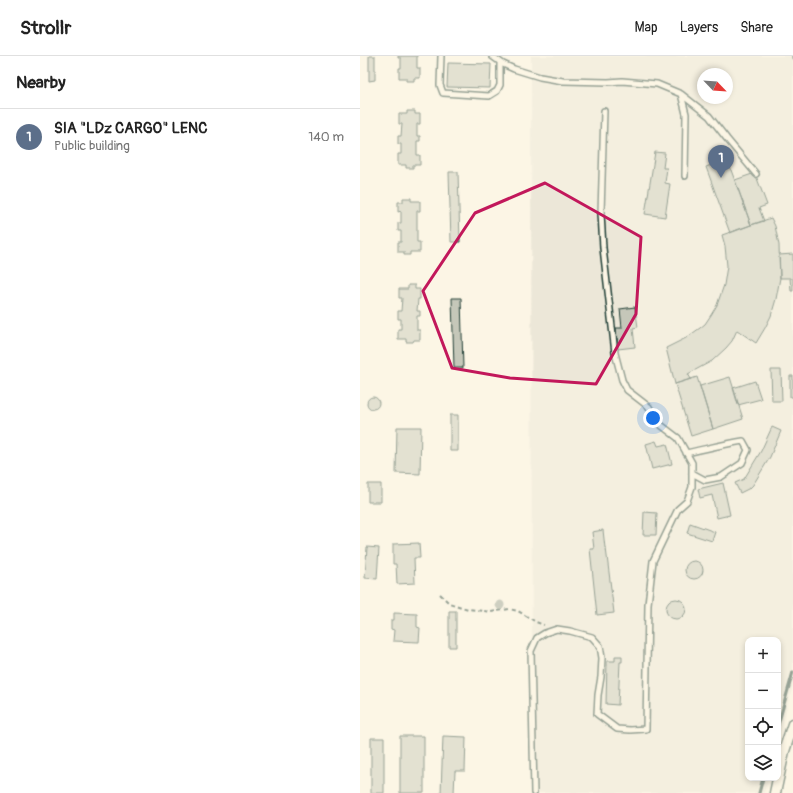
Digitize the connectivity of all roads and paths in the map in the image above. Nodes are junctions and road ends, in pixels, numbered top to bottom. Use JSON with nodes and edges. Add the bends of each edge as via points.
{"nodes":[{"id":1,"x":441,"y":56,"type":"edge"},
{"id":2,"x":492,"y":56,"type":"edge"},
{"id":3,"x":500,"y":62,"type":"junction"},
{"id":4,"x":681,"y":94,"type":"junction"},
{"id":5,"x":604,"y":111,"type":"dead end"},
{"id":6,"x":756,"y":174,"type":"dead end"},
{"id":7,"x":685,"y":176,"type":"dead end"},
{"id":8,"x":686,"y":452,"type":"junction"},
{"id":9,"x":692,"y":473,"type":"junction"},
{"id":10,"x":440,"y":594,"type":"dead end"},
{"id":11,"x":557,"y":629,"type":"junction"},
{"id":12,"x":793,"y":724,"type":"edge"},
{"id":13,"x":534,"y":793,"type":"edge"},
{"id":14,"x":775,"y":793,"type":"edge"}],
"edges":[{"from":1,"to":3,"type":"lane","via":[[440,85],[443,93],[489,96],[497,91],[500,85]]},
{"from":2,"to":3,"type":"lane"},
{"from":3,"to":4,"type":"lane","via":[[514,69],[563,82],[622,81],[657,84]]},
{"from":4,"to":6,"type":"lane","via":[[709,116]]},
{"from":4,"to":7,"type":"lane","via":[[686,114]]},
{"from":5,"to":8,"type":"lane","via":[[601,213],[615,353],[627,390],[649,407],[657,422],[678,438]]},
{"from":8,"to":9,"type":"lane","via":[[692,463]]},
{"from":8,"to":9,"type":"lane","via":[[743,442],[748,450],[742,463],[721,478],[705,480]]},
{"from":9,"to":11,"type":"lane","via":[[692,487],[687,501],[678,509],[653,561],[648,604],[646,729],[617,729],[597,714],[602,658],[600,646],[592,636]]},
{"from":10,"to":11,"type":"path","via":[[449,602],[468,609],[492,612],[510,609]]},
{"from":11,"to":13,"type":"lane","via":[[537,638],[531,652]]},
{"from":12,"to":14,"type":"street"}]}
